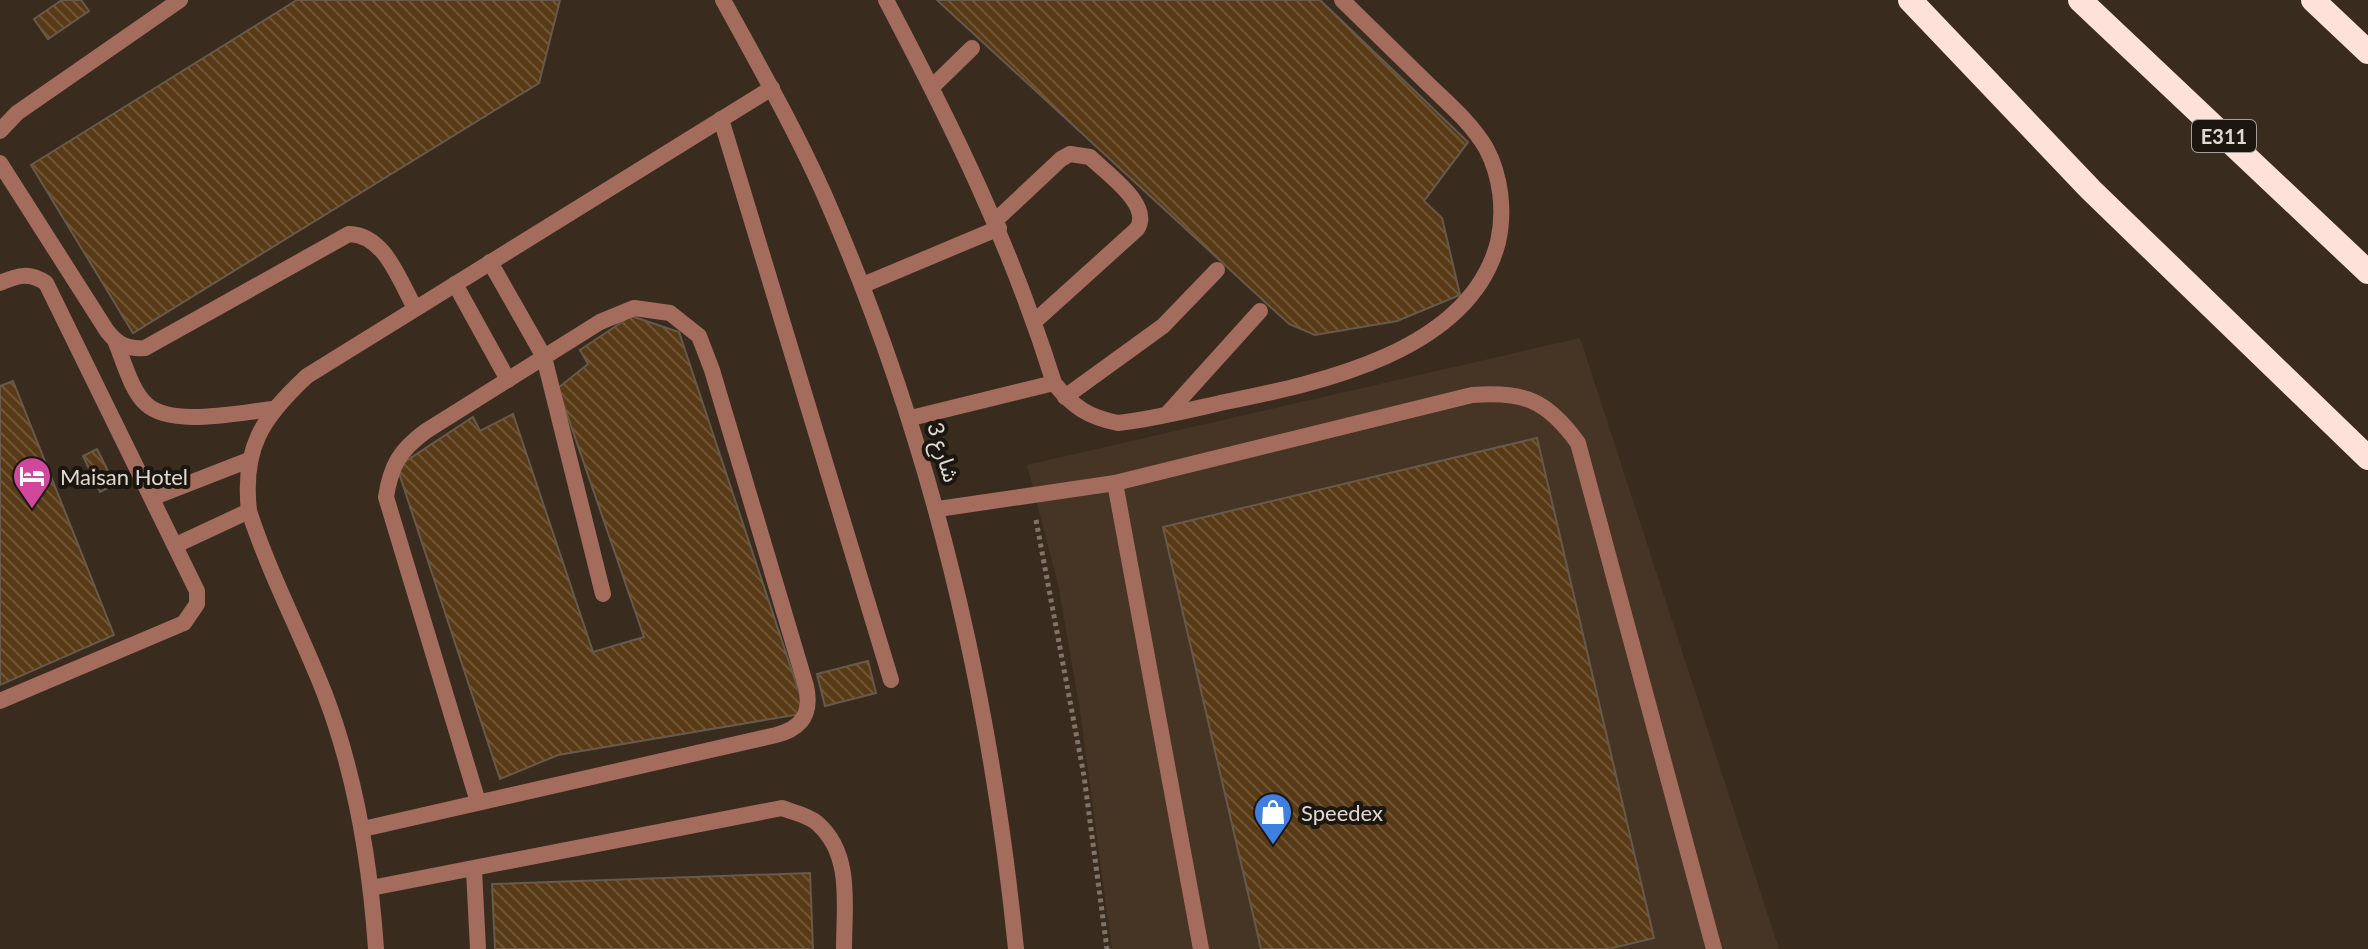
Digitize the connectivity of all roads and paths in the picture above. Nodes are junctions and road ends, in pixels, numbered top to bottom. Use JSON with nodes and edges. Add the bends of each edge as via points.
{"nodes":[{"id":1,"x":180,"y":0,"type":"edge"},
{"id":2,"x":723,"y":0,"type":"edge"},
{"id":3,"x":886,"y":0,"type":"edge"},
{"id":4,"x":1342,"y":0,"type":"edge"},
{"id":5,"x":1910,"y":0,"type":"edge"},
{"id":6,"x":2080,"y":0,"type":"edge"},
{"id":7,"x":2313,"y":0,"type":"edge"},
{"id":8,"x":972,"y":48,"type":"dead end"},
{"id":9,"x":2368,"y":52,"type":"edge"},
{"id":10,"x":932,"y":87,"type":"junction"},
{"id":11,"x":772,"y":88,"type":"junction"},
{"id":12,"x":721,"y":119,"type":"junction"},
{"id":13,"x":0,"y":131,"type":"edge"},
{"id":14,"x":0,"y":163,"type":"edge"},
{"id":15,"x":998,"y":224,"type":"junction"},
{"id":16,"x":490,"y":262,"type":"junction"},
{"id":17,"x":1217,"y":270,"type":"dead end"},
{"id":18,"x":2368,"y":272,"type":"edge"},
{"id":19,"x":0,"y":283,"type":"edge"},
{"id":20,"x":455,"y":284,"type":"junction"},
{"id":21,"x":863,"y":285,"type":"junction"},
{"id":22,"x":415,"y":308,"type":"junction"},
{"id":23,"x":1260,"y":311,"type":"dead end"},
{"id":24,"x":1034,"y":322,"type":"junction"},
{"id":25,"x":116,"y":343,"type":"junction"},
{"id":26,"x":544,"y":357,"type":"junction"},
{"id":27,"x":508,"y":380,"type":"junction"},
{"id":28,"x":1059,"y":390,"type":"junction"},
{"id":29,"x":274,"y":409,"type":"junction"},
{"id":30,"x":1167,"y":414,"type":"junction"},
{"id":31,"x":911,"y":418,"type":"junction"},
{"id":32,"x":2368,"y":458,"type":"edge"},
{"id":33,"x":249,"y":460,"type":"junction"},
{"id":34,"x":1115,"y":483,"type":"junction"},
{"id":35,"x":1032,"y":494,"type":"junction"},
{"id":36,"x":154,"y":497,"type":"junction"},
{"id":37,"x":938,"y":509,"type":"junction"},
{"id":38,"x":249,"y":511,"type":"junction"},
{"id":39,"x":176,"y":545,"type":"junction"},
{"id":40,"x":603,"y":594,"type":"dead end"},
{"id":41,"x":891,"y":680,"type":"dead end"},
{"id":42,"x":0,"y":701,"type":"edge"},
{"id":43,"x":478,"y":802,"type":"junction"},
{"id":44,"x":363,"y":829,"type":"junction"},
{"id":45,"x":474,"y":870,"type":"junction"},
{"id":46,"x":371,"y":888,"type":"junction"},
{"id":47,"x":376,"y":949,"type":"edge"},
{"id":48,"x":478,"y":949,"type":"edge"},
{"id":49,"x":844,"y":949,"type":"edge"},
{"id":50,"x":1016,"y":949,"type":"edge"},
{"id":51,"x":1107,"y":949,"type":"edge"},
{"id":52,"x":1201,"y":949,"type":"edge"},
{"id":53,"x":1714,"y":949,"type":"edge"}],
"edges":[{"from":1,"to":13,"type":"street","via":[[17,113]]},
{"from":2,"to":11,"type":"street","name":"شارع 3"},
{"from":3,"to":10,"type":"street"},
{"from":4,"to":30,"type":"street","via":[[1462,117],[1485,148],[1500,184],[1502,223],[1493,261],[1473,294],[1401,349],[1300,387]]},
{"from":5,"to":32,"type":"highway","via":[[2101,200]]},
{"from":6,"to":18,"type":"highway","number":"E311"},
{"from":7,"to":9,"type":"highway"},
{"from":8,"to":10,"type":"street"},
{"from":10,"to":15,"type":"street"},
{"from":11,"to":12,"type":"street"},
{"from":11,"to":21,"type":"street","name":"شارع 3"},
{"from":12,"to":16,"type":"street"},
{"from":12,"to":41,"type":"street"},
{"from":14,"to":25,"type":"street"},
{"from":15,"to":21,"type":"street"},
{"from":15,"to":24,"type":"street"},
{"from":15,"to":24,"type":"street","via":[[1070,154],[1090,157],[1140,208],[1137,229]]},
{"from":16,"to":20,"type":"street"},
{"from":16,"to":26,"type":"street"},
{"from":17,"to":28,"type":"street","via":[[1163,326]]},
{"from":19,"to":36,"type":"street","via":[[34,275],[46,283]]},
{"from":20,"to":22,"type":"street"},
{"from":20,"to":27,"type":"street"},
{"from":21,"to":31,"type":"street","name":"شارع 3"},
{"from":22,"to":25,"type":"street","via":[[376,241],[349,234],[145,348]]},
{"from":22,"to":29,"type":"street","via":[[307,376]]},
{"from":23,"to":30,"type":"street"},
{"from":24,"to":28,"type":"street"},
{"from":25,"to":29,"type":"street","via":[[139,395],[158,412],[179,417]]},
{"from":26,"to":27,"type":"street"},
{"from":26,"to":40,"type":"street"},
{"from":26,"to":43,"type":"street","via":[[634,308],[670,313],[699,336],[809,702],[805,718],[793,731]]},
{"from":27,"to":43,"type":"street","via":[[404,447],[390,470],[386,497]]},
{"from":28,"to":30,"type":"street","via":[[1092,418],[1118,423]]},
{"from":28,"to":31,"type":"street"},
{"from":29,"to":33,"type":"street","via":[[259,429]]},
{"from":31,"to":37,"type":"street","name":"شارع 3"},
{"from":33,"to":36,"type":"street"},
{"from":33,"to":38,"type":"street"},
{"from":34,"to":35,"type":"street"},
{"from":34,"to":52,"type":"street"},
{"from":34,"to":53,"type":"street","via":[[1472,395],[1504,392],[1534,400],[1560,417],[1578,443],[1587,473]]},
{"from":35,"to":37,"type":"street"},
{"from":35,"to":51,"type":"path","via":[[1084,776]]},
{"from":36,"to":39,"type":"street"},
{"from":37,"to":50,"type":"street","name":"شارع 3","via":[[989,740]]},
{"from":38,"to":39,"type":"street"},
{"from":38,"to":44,"type":"street","via":[[325,695]]},
{"from":39,"to":42,"type":"street","via":[[197,591],[197,604],[184,623]]},
{"from":43,"to":44,"type":"street"},
{"from":44,"to":46,"type":"street"},
{"from":45,"to":46,"type":"street"},
{"from":45,"to":48,"type":"street"},
{"from":45,"to":49,"type":"street","via":[[782,808],[816,821],[839,849]]},
{"from":46,"to":47,"type":"street"}]}
